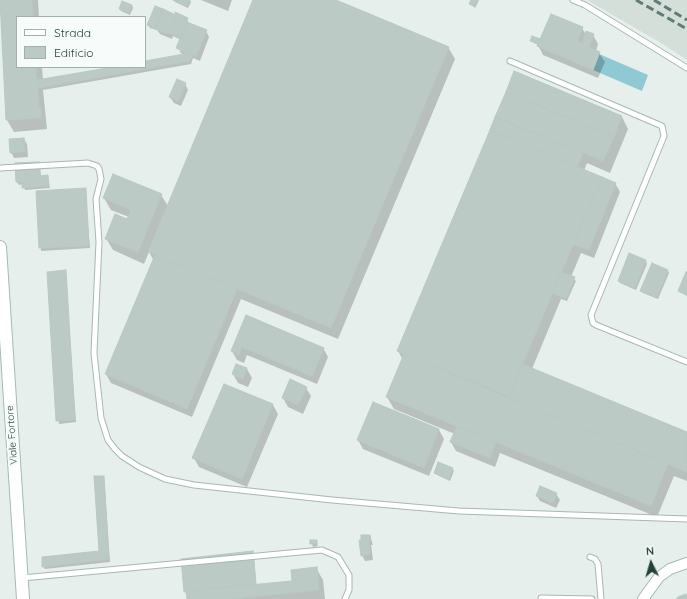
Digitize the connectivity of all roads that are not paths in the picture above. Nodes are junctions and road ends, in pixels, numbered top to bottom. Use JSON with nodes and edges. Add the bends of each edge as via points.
{"nodes":[{"id":1,"x":573,"y":0,"type":"edge"},
{"id":2,"x":510,"y":62,"type":"dead end"},
{"id":3,"x":687,"y":68,"type":"edge"},
{"id":4,"x":0,"y":168,"type":"edge"},
{"id":5,"x":0,"y":247,"type":"edge"},
{"id":6,"x":687,"y":362,"type":"edge"},
{"id":7,"x":687,"y":519,"type":"edge"},
{"id":8,"x":590,"y":557,"type":"dead end"},
{"id":9,"x":687,"y":563,"type":"edge"},
{"id":10,"x":22,"y":578,"type":"junction"},
{"id":11,"x":541,"y":598,"type":"dead end"},
{"id":12,"x":23,"y":599,"type":"edge"},
{"id":13,"x":345,"y":599,"type":"edge"},
{"id":14,"x":592,"y":599,"type":"edge"},
{"id":15,"x":601,"y":599,"type":"edge"},
{"id":16,"x":643,"y":599,"type":"edge"}],
"edges":[{"from":1,"to":3,"type":"lane"},
{"from":2,"to":6,"type":"lane","via":[[662,126],[664,136],[591,315],[596,325]]},
{"from":4,"to":7,"type":"lane","via":[[88,163],[99,169],[101,178],[96,199],[100,242],[94,353],[101,418],[108,440],[115,449],[129,461],[152,473],[180,483],[216,488],[459,511]]},
{"from":5,"to":10,"type":"main road","name":"Viale Fortore"},
{"from":8,"to":15,"type":"lane","via":[[598,564]]},
{"from":9,"to":16,"type":"street","via":[[670,569],[659,577]]},
{"from":10,"to":12,"type":"main road","name":"Viale Fortore"},
{"from":10,"to":13,"type":"lane","via":[[322,550],[338,557],[349,575],[349,590]]},
{"from":11,"to":14,"type":"lane"}]}
